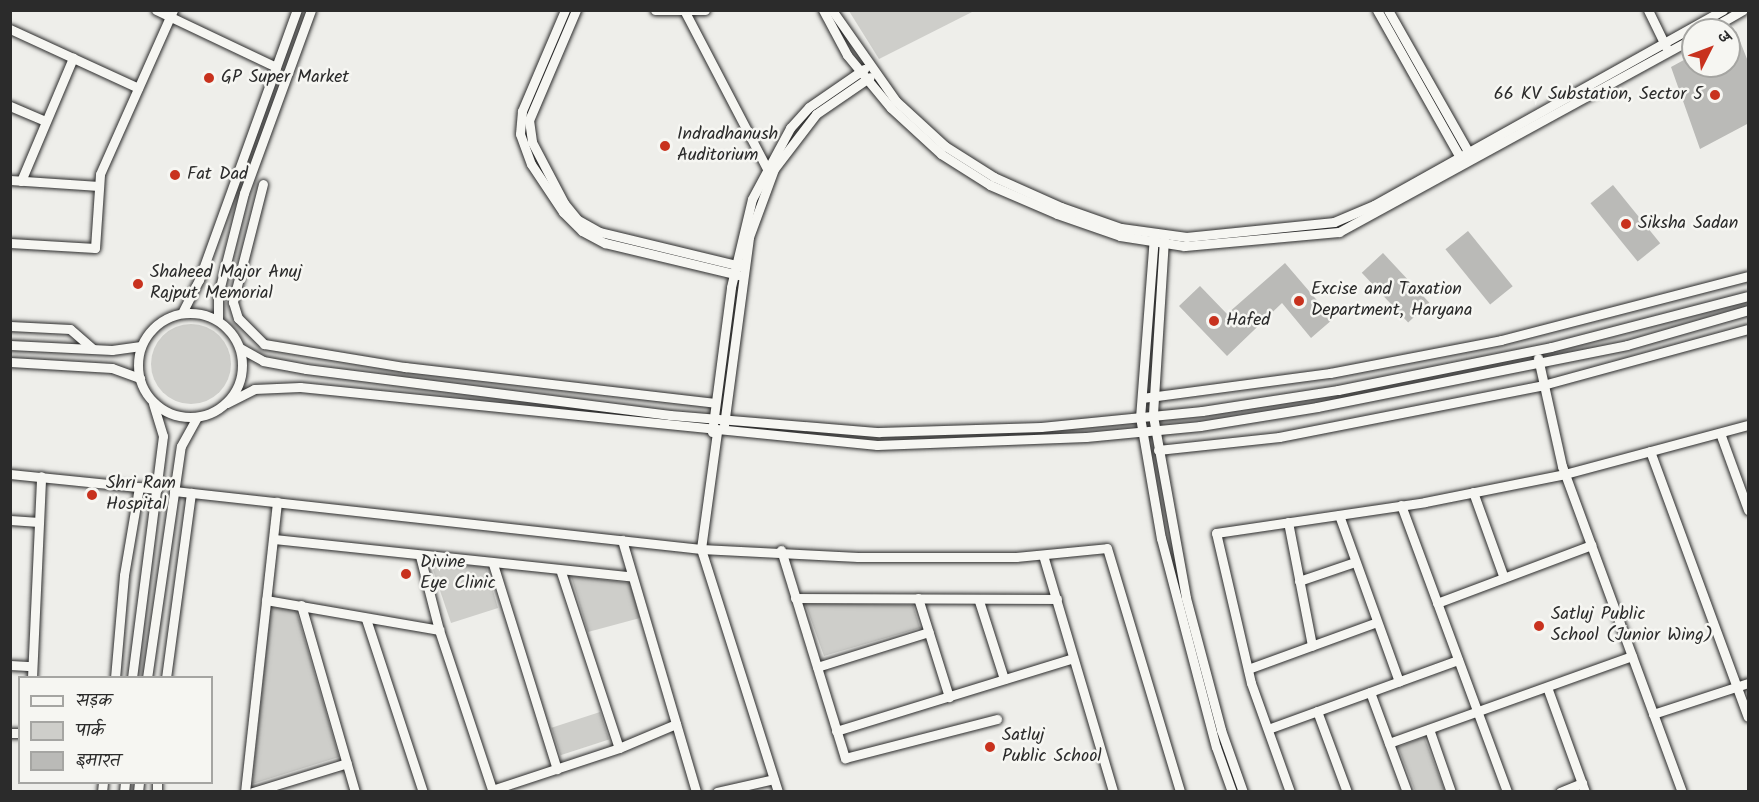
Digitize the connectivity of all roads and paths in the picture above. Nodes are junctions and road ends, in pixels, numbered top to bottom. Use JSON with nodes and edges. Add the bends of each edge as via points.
{"nodes":[{"id":1,"x":156,"y":10,"type":"edge"},
{"id":2,"x":297,"y":10,"type":"edge"},
{"id":3,"x":311,"y":10,"type":"edge"},
{"id":4,"x":565,"y":10,"type":"edge"},
{"id":5,"x":576,"y":10,"type":"edge"},
{"id":6,"x":655,"y":10,"type":"edge"},
{"id":7,"x":705,"y":10,"type":"edge"},
{"id":8,"x":823,"y":10,"type":"edge"},
{"id":9,"x":832,"y":10,"type":"edge"},
{"id":10,"x":1377,"y":10,"type":"edge"},
{"id":11,"x":1389,"y":10,"type":"edge"},
{"id":12,"x":1648,"y":10,"type":"edge"},
{"id":13,"x":1723,"y":10,"type":"edge"},
{"id":14,"x":1743,"y":10,"type":"edge"},
{"id":15,"x":684,"y":11,"type":"edge"},
{"id":16,"x":172,"y":14,"type":"edge"},
{"id":17,"x":1729,"y":18,"type":"edge"},
{"id":18,"x":10,"y":29,"type":"edge"},
{"id":19,"x":1681,"y":42,"type":"edge"},
{"id":20,"x":1666,"y":48,"type":"junction"},
{"id":21,"x":73,"y":58,"type":"junction"},
{"id":22,"x":276,"y":67,"type":"junction"},
{"id":23,"x":868,"y":72,"type":"junction"},
{"id":24,"x":138,"y":88,"type":"junction"},
{"id":25,"x":10,"y":106,"type":"edge"},
{"id":26,"x":45,"y":121,"type":"junction"},
{"id":27,"x":1467,"y":159,"type":"junction"},
{"id":28,"x":766,"y":166,"type":"junction"},
{"id":29,"x":770,"y":178,"type":"junction"},
{"id":30,"x":10,"y":180,"type":"edge"},
{"id":31,"x":21,"y":181,"type":"junction"},
{"id":32,"x":264,"y":184,"type":"dead end"},
{"id":33,"x":99,"y":186,"type":"junction"},
{"id":34,"x":1154,"y":238,"type":"junction"},
{"id":35,"x":1164,"y":239,"type":"junction"},
{"id":36,"x":10,"y":243,"type":"edge"},
{"id":37,"x":739,"y":270,"type":"junction"},
{"id":38,"x":1749,"y":276,"type":"edge"},
{"id":39,"x":1749,"y":296,"type":"edge"},
{"id":40,"x":1749,"y":310,"type":"edge"},
{"id":41,"x":182,"y":313,"type":"junction"},
{"id":42,"x":218,"y":320,"type":"junction"},
{"id":43,"x":10,"y":326,"type":"edge"},
{"id":44,"x":1749,"y":329,"type":"edge"},
{"id":45,"x":10,"y":345,"type":"edge"},
{"id":46,"x":141,"y":346,"type":"junction"},
{"id":47,"x":240,"y":348,"type":"junction"},
{"id":48,"x":93,"y":349,"type":"junction"},
{"id":49,"x":1536,"y":350,"type":"junction"},
{"id":50,"x":10,"y":362,"type":"edge"},
{"id":51,"x":1539,"y":363,"type":"junction"},
{"id":52,"x":140,"y":378,"type":"junction"},
{"id":53,"x":1544,"y":384,"type":"junction"},
{"id":54,"x":1142,"y":398,"type":"junction"},
{"id":55,"x":1154,"y":398,"type":"junction"},
{"id":56,"x":153,"y":403,"type":"junction"},
{"id":57,"x":227,"y":403,"type":"junction"},
{"id":58,"x":715,"y":403,"type":"junction"},
{"id":59,"x":1153,"y":416,"type":"junction"},
{"id":60,"x":197,"y":417,"type":"junction"},
{"id":61,"x":1140,"y":417,"type":"junction"},
{"id":62,"x":713,"y":418,"type":"junction"},
{"id":63,"x":724,"y":419,"type":"junction"},
{"id":64,"x":1749,"y":425,"type":"edge"},
{"id":65,"x":1155,"y":430,"type":"junction"},
{"id":66,"x":717,"y":432,"type":"junction"},
{"id":67,"x":1143,"y":432,"type":"junction"},
{"id":68,"x":1720,"y":433,"type":"junction"},
{"id":69,"x":1158,"y":450,"type":"junction"},
{"id":70,"x":1650,"y":451,"type":"junction"},
{"id":71,"x":10,"y":474,"type":"edge"},
{"id":72,"x":1565,"y":474,"type":"junction"},
{"id":73,"x":41,"y":476,"type":"junction"},
{"id":74,"x":139,"y":487,"type":"junction"},
{"id":75,"x":157,"y":489,"type":"junction"},
{"id":76,"x":174,"y":491,"type":"junction"},
{"id":77,"x":1473,"y":492,"type":"junction"},
{"id":78,"x":191,"y":493,"type":"junction"},
{"id":79,"x":277,"y":502,"type":"junction"},
{"id":80,"x":1401,"y":505,"type":"junction"},
{"id":81,"x":1749,"y":510,"type":"edge"},
{"id":82,"x":1339,"y":515,"type":"junction"},
{"id":83,"x":10,"y":520,"type":"edge"},
{"id":84,"x":39,"y":522,"type":"junction"},
{"id":85,"x":1288,"y":522,"type":"junction"},
{"id":86,"x":274,"y":539,"type":"junction"},
{"id":87,"x":622,"y":540,"type":"junction"},
{"id":88,"x":1591,"y":545,"type":"junction"},
{"id":89,"x":701,"y":549,"type":"junction"},
{"id":90,"x":781,"y":550,"type":"junction"},
{"id":91,"x":1043,"y":555,"type":"junction"},
{"id":92,"x":420,"y":556,"type":"junction"},
{"id":93,"x":1355,"y":562,"type":"junction"},
{"id":94,"x":493,"y":564,"type":"junction"},
{"id":95,"x":561,"y":572,"type":"junction"},
{"id":96,"x":629,"y":576,"type":"junction"},
{"id":97,"x":1504,"y":578,"type":"junction"},
{"id":98,"x":1299,"y":581,"type":"junction"},
{"id":99,"x":795,"y":598,"type":"junction"},
{"id":100,"x":918,"y":598,"type":"junction"},
{"id":101,"x":1057,"y":599,"type":"junction"},
{"id":102,"x":266,"y":600,"type":"junction"},
{"id":103,"x":979,"y":601,"type":"junction"},
{"id":104,"x":1437,"y":603,"type":"junction"},
{"id":105,"x":301,"y":605,"type":"junction"},
{"id":106,"x":366,"y":619,"type":"junction"},
{"id":107,"x":1377,"y":622,"type":"junction"},
{"id":108,"x":439,"y":630,"type":"junction"},
{"id":109,"x":929,"y":632,"type":"junction"},
{"id":110,"x":1312,"y":646,"type":"junction"},
{"id":111,"x":1632,"y":656,"type":"junction"},
{"id":112,"x":1073,"y":658,"type":"junction"},
{"id":113,"x":1458,"y":660,"type":"junction"},
{"id":114,"x":10,"y":665,"type":"edge"},
{"id":115,"x":32,"y":666,"type":"junction"},
{"id":116,"x":817,"y":667,"type":"junction"},
{"id":117,"x":1248,"y":669,"type":"junction"},
{"id":118,"x":32,"y":676,"type":"edge"},
{"id":119,"x":115,"y":676,"type":"edge"},
{"id":120,"x":132,"y":676,"type":"edge"},
{"id":121,"x":147,"y":676,"type":"edge"},
{"id":122,"x":166,"y":676,"type":"edge"},
{"id":123,"x":1004,"y":679,"type":"junction"},
{"id":124,"x":1399,"y":682,"type":"junction"},
{"id":125,"x":1749,"y":683,"type":"edge"},
{"id":126,"x":1738,"y":686,"type":"junction"},
{"id":127,"x":1547,"y":687,"type":"junction"},
{"id":128,"x":1370,"y":692,"type":"junction"},
{"id":129,"x":949,"y":697,"type":"junction"},
{"id":130,"x":1317,"y":711,"type":"junction"},
{"id":131,"x":1478,"y":711,"type":"junction"},
{"id":132,"x":1653,"y":714,"type":"junction"},
{"id":133,"x":1749,"y":717,"type":"edge"},
{"id":134,"x":997,"y":719,"type":"dead end"},
{"id":135,"x":676,"y":724,"type":"junction"},
{"id":136,"x":1268,"y":729,"type":"junction"},
{"id":137,"x":1429,"y":729,"type":"junction"},
{"id":138,"x":836,"y":730,"type":"junction"},
{"id":139,"x":1389,"y":743,"type":"junction"},
{"id":140,"x":619,"y":748,"type":"junction"},
{"id":141,"x":347,"y":763,"type":"junction"},
{"id":142,"x":556,"y":769,"type":"junction"},
{"id":143,"x":774,"y":779,"type":"junction"},
{"id":144,"x":1584,"y":788,"type":"edge"},
{"id":145,"x":492,"y":791,"type":"edge"},
{"id":146,"x":245,"y":792,"type":"edge"},
{"id":147,"x":254,"y":792,"type":"edge"},
{"id":148,"x":355,"y":792,"type":"edge"},
{"id":149,"x":423,"y":792,"type":"edge"},
{"id":150,"x":696,"y":792,"type":"edge"},
{"id":151,"x":717,"y":792,"type":"edge"},
{"id":152,"x":778,"y":792,"type":"edge"},
{"id":153,"x":1113,"y":792,"type":"edge"},
{"id":154,"x":1180,"y":792,"type":"edge"},
{"id":155,"x":1232,"y":792,"type":"edge"},
{"id":156,"x":1243,"y":792,"type":"edge"},
{"id":157,"x":1290,"y":792,"type":"edge"},
{"id":158,"x":1347,"y":792,"type":"edge"},
{"id":159,"x":1407,"y":792,"type":"edge"},
{"id":160,"x":1451,"y":792,"type":"edge"},
{"id":161,"x":1507,"y":792,"type":"edge"},
{"id":162,"x":1560,"y":792,"type":"edge"},
{"id":163,"x":1682,"y":792,"type":"edge"}],
"edges":[{"from":1,"to":16,"type":"street"},
{"from":2,"to":22,"type":"street"},
{"from":3,"to":42,"type":"street","via":[[244,193],[218,295]]},
{"from":4,"to":37,"type":"street","via":[[522,111],[520,134],[531,164],[563,212],[582,231],[605,243]]},
{"from":5,"to":37,"type":"street","via":[[529,120],[532,142],[564,203],[578,220],[600,232]]},
{"from":6,"to":15,"type":"street"},
{"from":7,"to":15,"type":"street"},
{"from":8,"to":23,"type":"street"},
{"from":9,"to":23,"type":"street"},
{"from":10,"to":27,"type":"street"},
{"from":11,"to":27,"type":"street"},
{"from":12,"to":20,"type":"street"},
{"from":13,"to":20,"type":"street"},
{"from":14,"to":17,"type":"street"},
{"from":15,"to":28,"type":"street"},
{"from":16,"to":22,"type":"street"},
{"from":16,"to":24,"type":"street"},
{"from":18,"to":21,"type":"street"},
{"from":19,"to":20,"type":"street"},
{"from":20,"to":27,"type":"street"},
{"from":21,"to":24,"type":"street"},
{"from":21,"to":26,"type":"street"},
{"from":22,"to":41,"type":"street","via":[[199,280]]},
{"from":23,"to":28,"type":"street","via":[[809,107]]},
{"from":23,"to":29,"type":"street","via":[[816,114]]},
{"from":23,"to":34,"type":"street","via":[[945,146],[994,177],[1061,207]]},
{"from":24,"to":33,"type":"street"},
{"from":25,"to":26,"type":"street"},
{"from":26,"to":31,"type":"street"},
{"from":27,"to":35,"type":"street","via":[[1339,232]]},
{"from":28,"to":29,"type":"street"},
{"from":28,"to":37,"type":"street"},
{"from":29,"to":37,"type":"street"},
{"from":30,"to":31,"type":"street"},
{"from":31,"to":33,"type":"street"},
{"from":32,"to":58,"type":"street","via":[[233,302],[238,318],[264,344],[405,367]]},
{"from":33,"to":36,"type":"street","via":[[96,248]]},
{"from":34,"to":35,"type":"street"},
{"from":34,"to":54,"type":"street"},
{"from":35,"to":55,"type":"street"},
{"from":37,"to":58,"type":"street"},
{"from":37,"to":63,"type":"street"},
{"from":38,"to":55,"type":"street","via":[[1501,340],[1330,373]]},
{"from":39,"to":49,"type":"street"},
{"from":40,"to":51,"type":"street","via":[[1627,345]]},
{"from":41,"to":42,"type":"street"},
{"from":41,"to":46,"type":"street","via":[[158,323]]},
{"from":42,"to":47,"type":"street"},
{"from":43,"to":48,"type":"street","via":[[70,329]]},
{"from":44,"to":53,"type":"street"},
{"from":45,"to":48,"type":"street"},
{"from":46,"to":48,"type":"street"},
{"from":46,"to":52,"type":"street"},
{"from":47,"to":57,"type":"street","via":[[243,368],[238,388]]},
{"from":47,"to":62,"type":"street","via":[[262,361],[306,369]]},
{"from":49,"to":51,"type":"street"},
{"from":49,"to":59,"type":"street","via":[[1338,390]]},
{"from":50,"to":52,"type":"street","via":[[111,368]]},
{"from":51,"to":53,"type":"street"},
{"from":51,"to":65,"type":"street","via":[[1317,407]]},
{"from":52,"to":56,"type":"street"},
{"from":53,"to":69,"type":"street","via":[[1279,437]]},
{"from":53,"to":72,"type":"street"},
{"from":54,"to":55,"type":"street"},
{"from":54,"to":61,"type":"street"},
{"from":55,"to":59,"type":"street"},
{"from":56,"to":60,"type":"street","via":[[168,413]]},
{"from":56,"to":75,"type":"street","via":[[163,436]]},
{"from":57,"to":60,"type":"street"},
{"from":57,"to":66,"type":"street","via":[[254,389],[300,387]]},
{"from":58,"to":62,"type":"street"},
{"from":59,"to":61,"type":"street"},
{"from":59,"to":65,"type":"street"},
{"from":60,"to":76,"type":"street","via":[[181,446]]},
{"from":61,"to":63,"type":"street","via":[[1041,427],[879,432]]},
{"from":61,"to":67,"type":"street"},
{"from":62,"to":63,"type":"street"},
{"from":62,"to":66,"type":"street"},
{"from":63,"to":66,"type":"street"},
{"from":64,"to":68,"type":"street"},
{"from":65,"to":67,"type":"street"},
{"from":65,"to":69,"type":"street"},
{"from":66,"to":67,"type":"street","via":[[877,446]]},
{"from":66,"to":89,"type":"street"},
{"from":67,"to":155,"type":"street","via":[[1161,538],[1216,747]]},
{"from":68,"to":70,"type":"street"},
{"from":68,"to":81,"type":"street"},
{"from":69,"to":156,"type":"street","via":[[1186,598],[1221,730]]},
{"from":70,"to":72,"type":"street"},
{"from":70,"to":126,"type":"street"},
{"from":71,"to":73,"type":"street"},
{"from":72,"to":77,"type":"street"},
{"from":72,"to":88,"type":"street"},
{"from":73,"to":74,"type":"street"},
{"from":73,"to":84,"type":"street"},
{"from":74,"to":75,"type":"street"},
{"from":74,"to":119,"type":"street"},
{"from":75,"to":120,"type":"street"},
{"from":76,"to":78,"type":"street"},
{"from":76,"to":121,"type":"street"},
{"from":77,"to":80,"type":"street"},
{"from":77,"to":97,"type":"street"},
{"from":78,"to":79,"type":"street"},
{"from":78,"to":122,"type":"street"},
{"from":79,"to":86,"type":"street"},
{"from":79,"to":87,"type":"street"},
{"from":80,"to":82,"type":"street"},
{"from":80,"to":104,"type":"street"},
{"from":82,"to":85,"type":"street"},
{"from":82,"to":93,"type":"street"},
{"from":83,"to":84,"type":"street"},
{"from":84,"to":115,"type":"street"},
{"from":85,"to":98,"type":"street"},
{"from":85,"to":117,"type":"street","via":[[1216,533]]},
{"from":86,"to":92,"type":"street"},
{"from":86,"to":102,"type":"street"},
{"from":87,"to":89,"type":"street"},
{"from":87,"to":96,"type":"street"},
{"from":88,"to":97,"type":"street"},
{"from":88,"to":111,"type":"street"},
{"from":89,"to":90,"type":"street"},
{"from":89,"to":143,"type":"street"},
{"from":90,"to":91,"type":"street","via":[[858,557]]},
{"from":90,"to":99,"type":"street"},
{"from":91,"to":101,"type":"street"},
{"from":91,"to":154,"type":"street","via":[[1107,548]]},
{"from":92,"to":94,"type":"street"},
{"from":92,"to":108,"type":"street"},
{"from":93,"to":98,"type":"street"},
{"from":93,"to":107,"type":"street"},
{"from":94,"to":95,"type":"street"},
{"from":94,"to":142,"type":"street"},
{"from":95,"to":96,"type":"street"},
{"from":95,"to":140,"type":"street"},
{"from":96,"to":135,"type":"street"},
{"from":97,"to":104,"type":"street"},
{"from":98,"to":110,"type":"street"},
{"from":99,"to":100,"type":"street"},
{"from":99,"to":116,"type":"street"},
{"from":100,"to":103,"type":"street"},
{"from":100,"to":109,"type":"street"},
{"from":101,"to":103,"type":"street"},
{"from":101,"to":112,"type":"street"},
{"from":102,"to":105,"type":"street"},
{"from":102,"to":146,"type":"street"},
{"from":103,"to":123,"type":"street"},
{"from":104,"to":113,"type":"street"},
{"from":105,"to":106,"type":"street"},
{"from":105,"to":141,"type":"street"},
{"from":106,"to":108,"type":"street"},
{"from":106,"to":149,"type":"street"},
{"from":107,"to":110,"type":"street"},
{"from":107,"to":124,"type":"street"},
{"from":108,"to":145,"type":"street"},
{"from":109,"to":116,"type":"street"},
{"from":109,"to":129,"type":"street"},
{"from":110,"to":117,"type":"street"},
{"from":111,"to":127,"type":"street"},
{"from":111,"to":132,"type":"street"},
{"from":112,"to":123,"type":"street"},
{"from":112,"to":153,"type":"street"},
{"from":113,"to":124,"type":"street"},
{"from":113,"to":131,"type":"street"},
{"from":114,"to":115,"type":"street"},
{"from":115,"to":118,"type":"street"},
{"from":116,"to":138,"type":"street"},
{"from":117,"to":136,"type":"street"},
{"from":123,"to":129,"type":"street"},
{"from":124,"to":128,"type":"street"},
{"from":125,"to":126,"type":"street"},
{"from":126,"to":132,"type":"street"},
{"from":126,"to":133,"type":"street"},
{"from":127,"to":131,"type":"street"},
{"from":127,"to":144,"type":"street"},
{"from":128,"to":130,"type":"street"},
{"from":128,"to":139,"type":"street"},
{"from":129,"to":138,"type":"street"},
{"from":130,"to":136,"type":"street"},
{"from":130,"to":158,"type":"street"},
{"from":131,"to":137,"type":"street"},
{"from":131,"to":161,"type":"street"},
{"from":132,"to":163,"type":"street"},
{"from":134,"to":138,"type":"street","via":[[845,758]]},
{"from":135,"to":140,"type":"street"},
{"from":135,"to":150,"type":"street"},
{"from":136,"to":157,"type":"street"},
{"from":137,"to":139,"type":"street"},
{"from":137,"to":160,"type":"street"},
{"from":139,"to":159,"type":"street"},
{"from":140,"to":142,"type":"street"},
{"from":141,"to":147,"type":"street"},
{"from":141,"to":148,"type":"street"},
{"from":142,"to":145,"type":"street"},
{"from":143,"to":151,"type":"street"},
{"from":143,"to":152,"type":"street"},
{"from":144,"to":162,"type":"street"}]}
